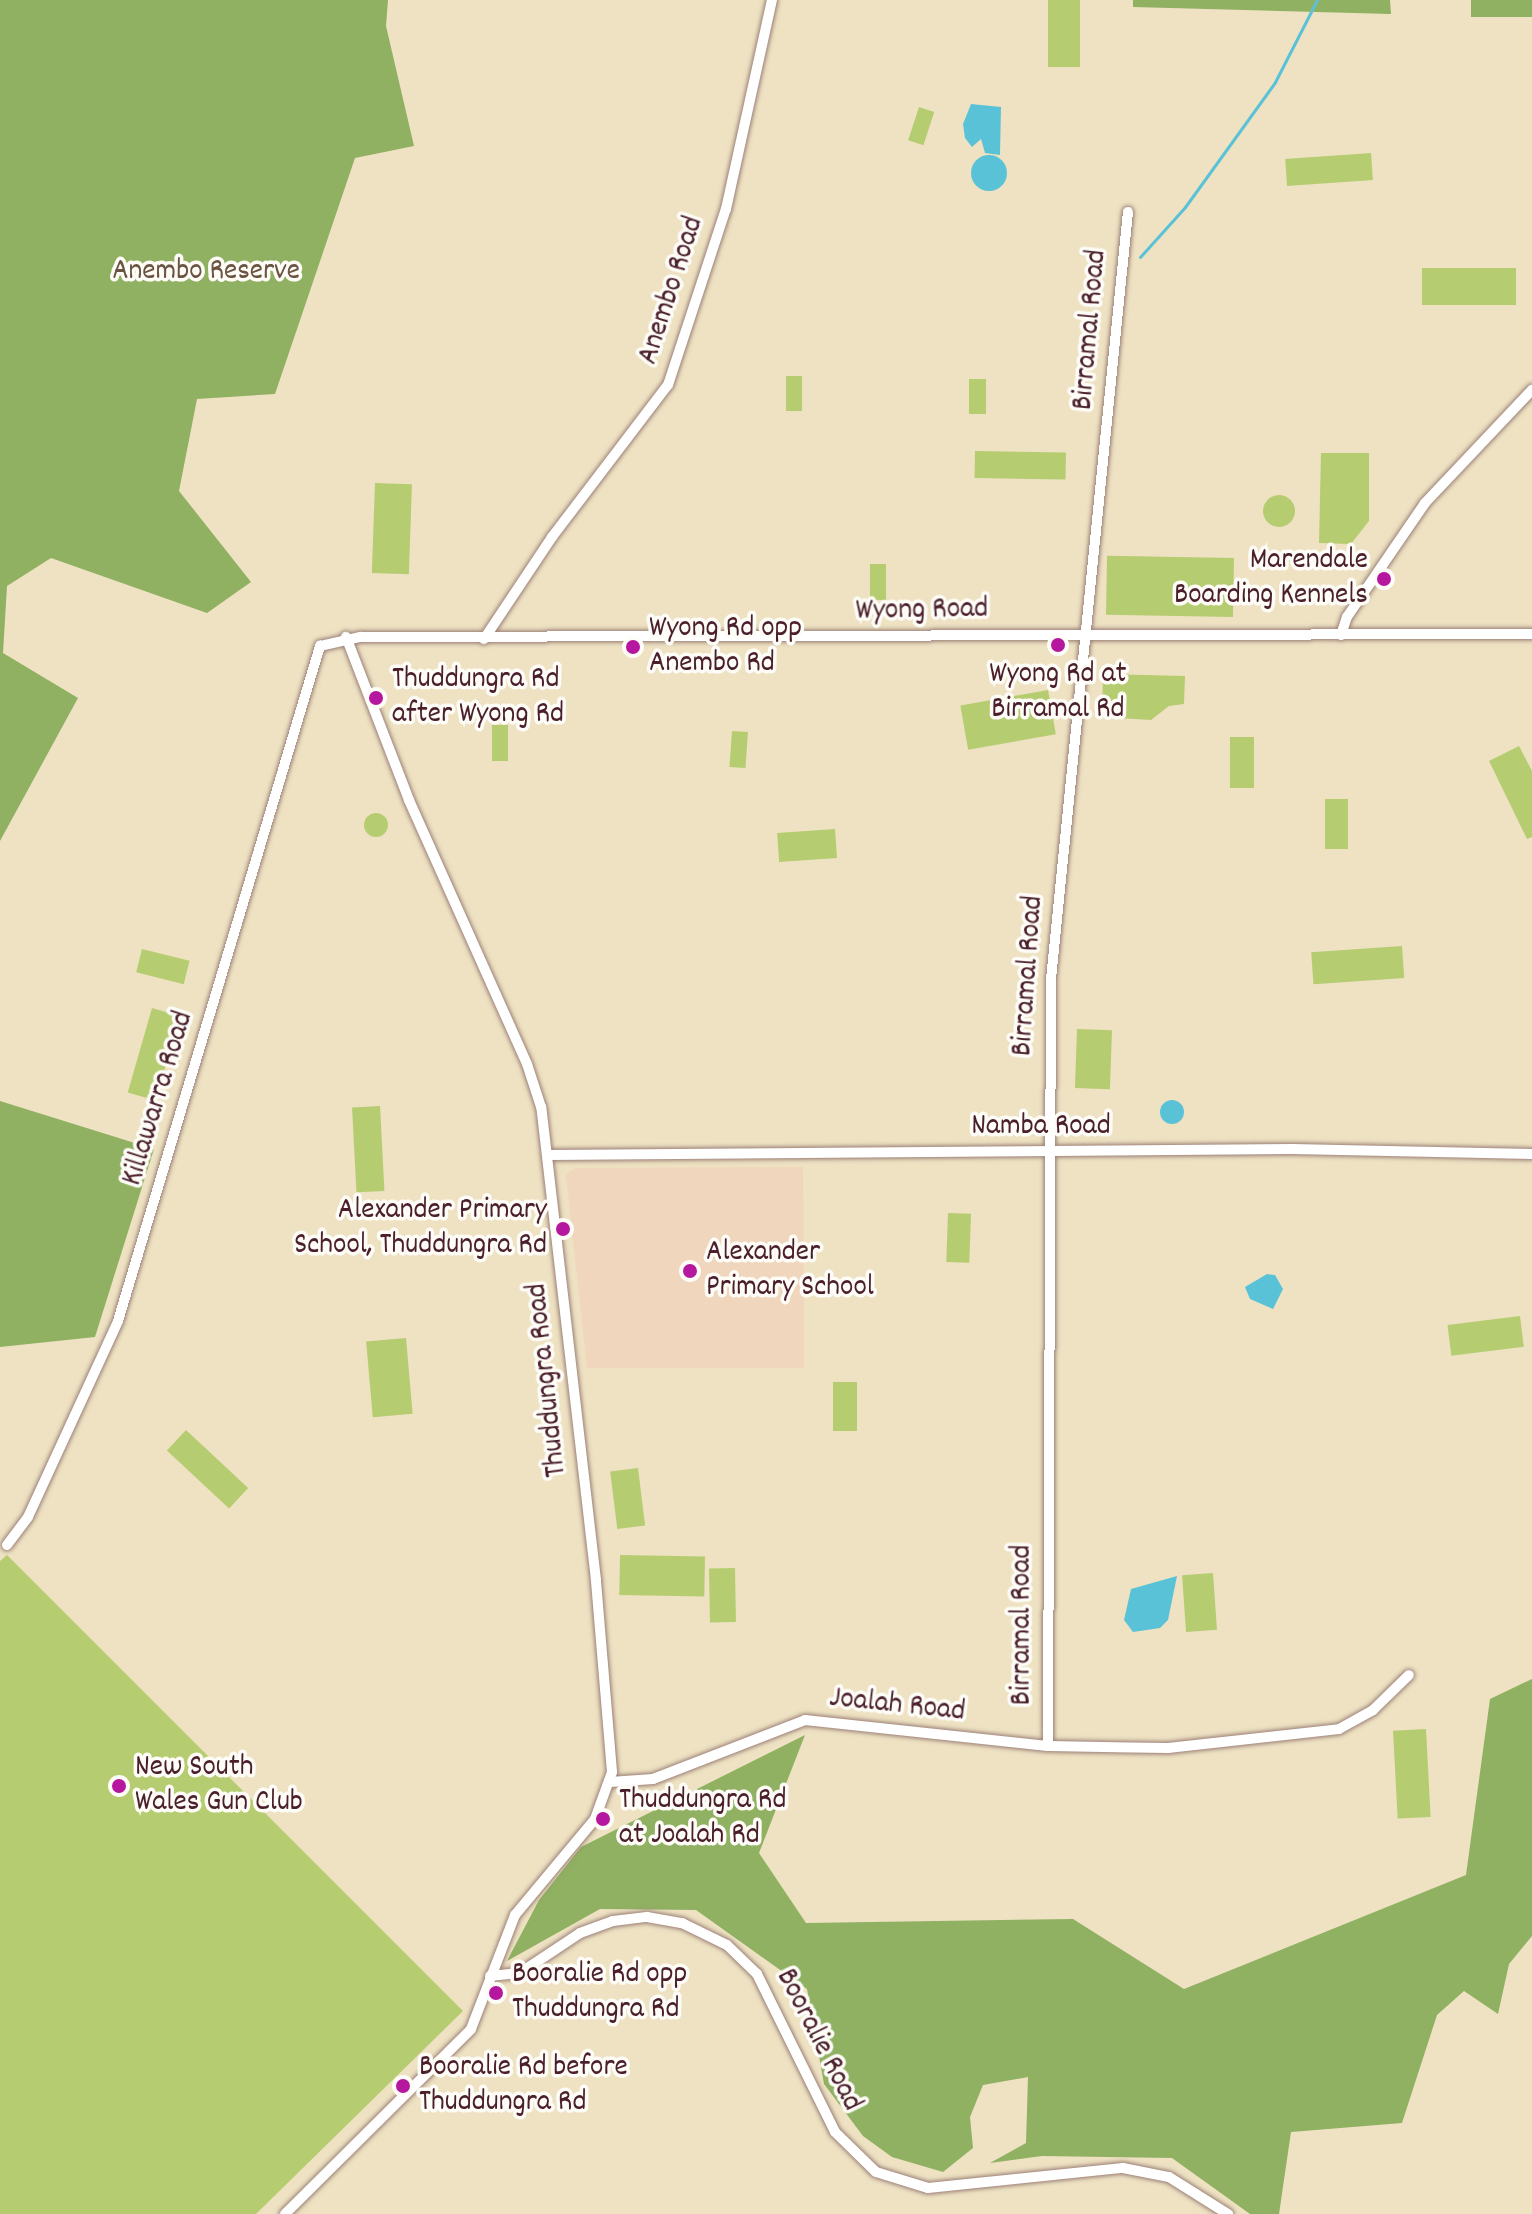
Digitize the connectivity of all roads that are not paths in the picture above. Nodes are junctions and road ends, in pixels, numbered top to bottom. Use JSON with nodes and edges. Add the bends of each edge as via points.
{"nodes":[{"id":1,"x":772,"y":0,"type":"edge"},
{"id":2,"x":1128,"y":212,"type":"dead end"},
{"id":3,"x":1532,"y":390,"type":"edge"},
{"id":4,"x":1089,"y":634,"type":"junction"},
{"id":5,"x":1532,"y":634,"type":"edge"},
{"id":6,"x":1341,"y":635,"type":"junction"},
{"id":7,"x":346,"y":637,"type":"junction"},
{"id":8,"x":484,"y":639,"type":"junction"},
{"id":9,"x":318,"y":651,"type":"joint"},
{"id":10,"x":1048,"y":1152,"type":"junction"},
{"id":11,"x":1532,"y":1154,"type":"edge"},
{"id":12,"x":549,"y":1155,"type":"junction"},
{"id":13,"x":7,"y":1545,"type":"dead end"},
{"id":14,"x":1409,"y":1675,"type":"dead end"},
{"id":15,"x":1048,"y":1746,"type":"junction"},
{"id":16,"x":610,"y":1782,"type":"junction"},
{"id":17,"x":490,"y":1976,"type":"junction"},
{"id":18,"x":285,"y":2214,"type":"edge"},
{"id":19,"x":1228,"y":2214,"type":"edge"}],
"edges":[{"from":1,"to":8,"type":"street","name":"Anembo Road","via":[[726,209],[668,385],[552,537]]},
{"from":2,"to":4,"type":"street","name":"Birramal Road"},
{"from":3,"to":6,"type":"street","via":[[1425,503],[1347,617]]},
{"from":4,"to":6,"type":"street","name":"Wyong Road"},
{"from":4,"to":8,"type":"street","name":"Wyong Road"},
{"from":4,"to":10,"type":"street","name":"Birramal Road","via":[[1051,979]]},
{"from":5,"to":6,"type":"street","name":"Wyong Road"},
{"from":7,"to":8,"type":"street","name":"Wyong Road"},
{"from":7,"to":9,"type":"street","name":"Wyong Road"},
{"from":7,"to":12,"type":"street","name":"Thuddungra Road","via":[[409,800],[527,1064]]},
{"from":9,"to":13,"type":"street","name":"Killawarra Road","via":[[118,1321],[28,1517]]},
{"from":10,"to":11,"type":"street","name":"Namba Road"},
{"from":10,"to":12,"type":"street","name":"Namba Road"},
{"from":10,"to":15,"type":"street","name":"Birramal Road"},
{"from":12,"to":16,"type":"street","name":"Thuddungra Road","via":[[596,1580]]},
{"from":14,"to":15,"type":"street","name":"Joalah Road","via":[[1373,1710],[1339,1729],[1168,1748]]},
{"from":15,"to":16,"type":"street","name":"Joalah Road","via":[[805,1720],[653,1779]]},
{"from":16,"to":17,"type":"street","name":"Thuddungra Road","via":[[595,1819],[523,1903]]},
{"from":17,"to":18,"type":"street","via":[[478,2015],[463,2039]]},
{"from":17,"to":19,"type":"street","name":"Booralie Road","via":[[520,1973],[580,1933],[613,1921],[647,1917],[682,1923],[727,1945],[757,1974],[835,2132],[876,2172],[940,2188],[1123,2168],[1169,2177]]}]}
